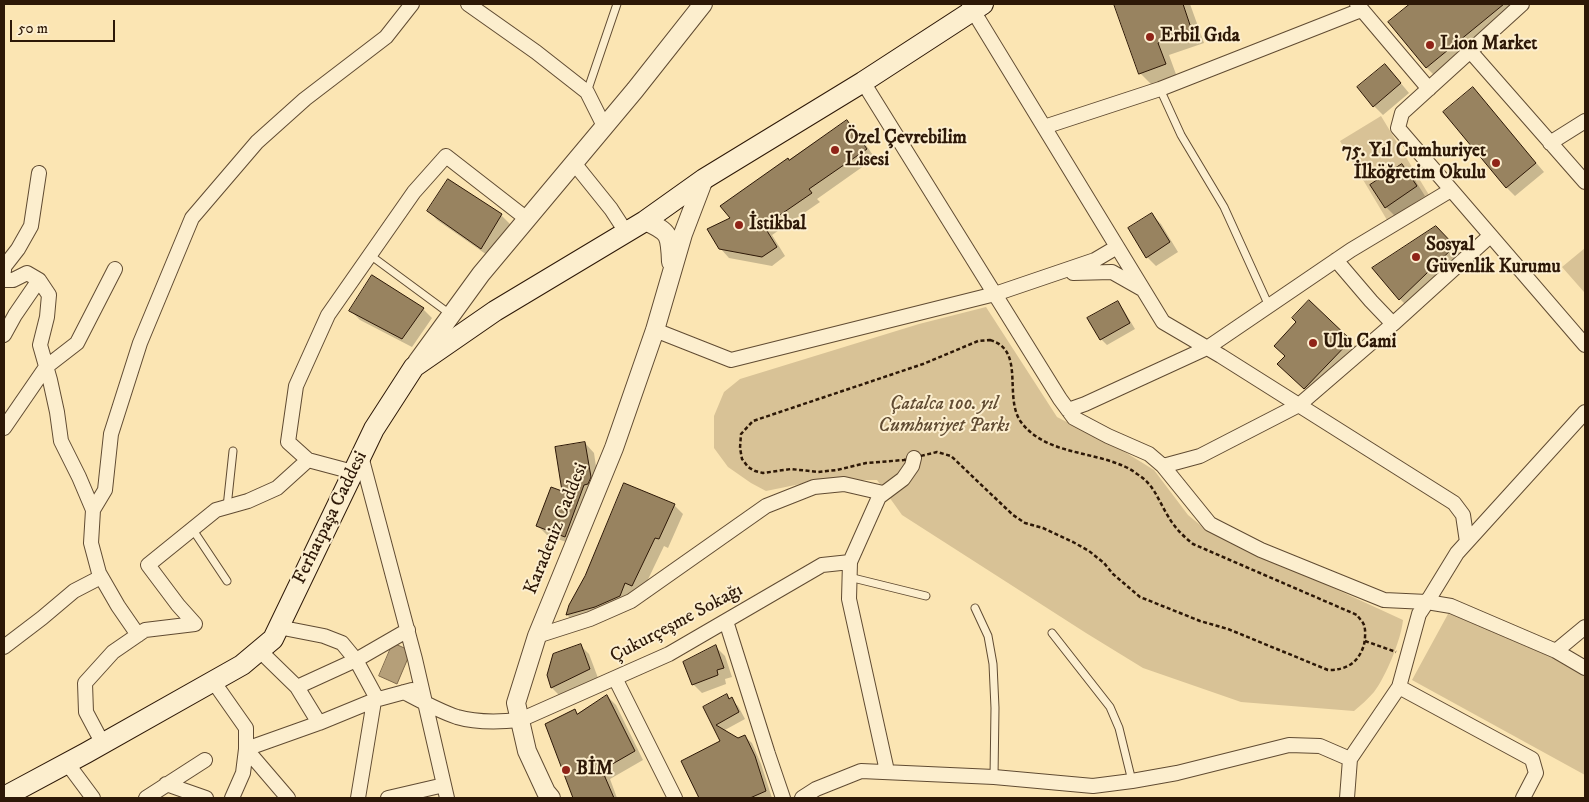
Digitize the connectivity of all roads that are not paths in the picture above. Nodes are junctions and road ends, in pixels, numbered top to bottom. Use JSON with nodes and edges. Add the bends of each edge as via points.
{"nodes":[{"id":1,"x":412,"y":4,"type":"edge"},
{"id":2,"x":468,"y":4,"type":"edge"},
{"id":3,"x":617,"y":4,"type":"edge"},
{"id":4,"x":703,"y":4,"type":"edge"},
{"id":5,"x":1522,"y":4,"type":"edge"},
{"id":6,"x":975,"y":6,"type":"edge"},
{"id":7,"x":1359,"y":7,"type":"edge"},
{"id":8,"x":1470,"y":51,"type":"junction"},
{"id":9,"x":863,"y":82,"type":"junction"},
{"id":10,"x":1160,"y":89,"type":"junction"},
{"id":11,"x":1429,"y":89,"type":"junction"},
{"id":12,"x":587,"y":92,"type":"junction"},
{"id":13,"x":1585,"y":121,"type":"edge"},
{"id":14,"x":604,"y":126,"type":"junction"},
{"id":15,"x":1044,"y":127,"type":"junction"},
{"id":16,"x":1550,"y":142,"type":"junction"},
{"id":17,"x":574,"y":162,"type":"junction"},
{"id":18,"x":39,"y":173,"type":"dead end"},
{"id":19,"x":704,"y":179,"type":"junction"},
{"id":20,"x":1585,"y":182,"type":"edge"},
{"id":21,"x":1451,"y":190,"type":"junction"},
{"id":22,"x":527,"y":219,"type":"junction"},
{"id":23,"x":645,"y":221,"type":"junction"},
{"id":24,"x":626,"y":232,"type":"junction"},
{"id":25,"x":1490,"y":236,"type":"junction"},
{"id":26,"x":1117,"y":247,"type":"junction"},
{"id":27,"x":370,"y":255,"type":"junction"},
{"id":28,"x":1336,"y":260,"type":"junction"},
{"id":29,"x":115,"y":269,"type":"dead end"},
{"id":30,"x":4,"y":271,"type":"edge"},
{"id":31,"x":1057,"y":273,"type":"junction"},
{"id":32,"x":671,"y":275,"type":"junction"},
{"id":33,"x":4,"y":280,"type":"edge"},
{"id":34,"x":39,"y":280,"type":"junction"},
{"id":35,"x":1143,"y":289,"type":"junction"},
{"id":36,"x":994,"y":294,"type":"junction"},
{"id":37,"x":1269,"y":306,"type":"junction"},
{"id":38,"x":451,"y":315,"type":"junction"},
{"id":39,"x":1393,"y":324,"type":"junction"},
{"id":40,"x":655,"y":330,"type":"junction"},
{"id":41,"x":4,"y":335,"type":"edge"},
{"id":42,"x":1585,"y":345,"type":"edge"},
{"id":43,"x":1207,"y":348,"type":"junction"},
{"id":44,"x":46,"y":367,"type":"junction"},
{"id":45,"x":414,"y":367,"type":"junction"},
{"id":46,"x":1299,"y":405,"type":"junction"},
{"id":47,"x":1068,"y":410,"type":"junction"},
{"id":48,"x":1585,"y":412,"type":"edge"},
{"id":49,"x":4,"y":428,"type":"edge"},
{"id":50,"x":233,"y":451,"type":"dead end"},
{"id":51,"x":914,"y":458,"type":"road end"},
{"id":52,"x":308,"y":460,"type":"junction"},
{"id":53,"x":357,"y":464,"type":"junction"},
{"id":54,"x":1163,"y":466,"type":"junction"},
{"id":55,"x":883,"y":493,"type":"junction"},
{"id":56,"x":227,"y":507,"type":"junction"},
{"id":57,"x":93,"y":510,"type":"junction"},
{"id":58,"x":193,"y":530,"type":"junction"},
{"id":59,"x":1467,"y":542,"type":"junction"},
{"id":60,"x":850,"y":562,"type":"junction"},
{"id":61,"x":101,"y":577,"type":"junction"},
{"id":62,"x":849,"y":577,"type":"junction"},
{"id":63,"x":227,"y":581,"type":"dead end"},
{"id":64,"x":926,"y":596,"type":"dead end"},
{"id":65,"x":1427,"y":602,"type":"junction"},
{"id":66,"x":975,"y":608,"type":"dead end"},
{"id":67,"x":726,"y":621,"type":"junction"},
{"id":68,"x":278,"y":627,"type":"junction"},
{"id":69,"x":1585,"y":627,"type":"edge"},
{"id":70,"x":408,"y":630,"type":"junction"},
{"id":71,"x":1052,"y":633,"type":"dead end"},
{"id":72,"x":138,"y":635,"type":"junction"},
{"id":73,"x":537,"y":636,"type":"junction"},
{"id":74,"x":4,"y":647,"type":"edge"},
{"id":75,"x":260,"y":650,"type":"junction"},
{"id":76,"x":1556,"y":650,"type":"junction"},
{"id":77,"x":356,"y":660,"type":"junction"},
{"id":78,"x":1585,"y":668,"type":"edge"},
{"id":79,"x":615,"y":678,"type":"junction"},
{"id":80,"x":213,"y":681,"type":"junction"},
{"id":81,"x":297,"y":687,"type":"junction"},
{"id":82,"x":422,"y":687,"type":"junction"},
{"id":83,"x":1399,"y":687,"type":"junction"},
{"id":84,"x":404,"y":692,"type":"junction"},
{"id":85,"x":375,"y":700,"type":"junction"},
{"id":86,"x":426,"y":704,"type":"junction"},
{"id":87,"x":520,"y":720,"type":"junction"},
{"id":88,"x":319,"y":723,"type":"junction"},
{"id":89,"x":103,"y":744,"type":"junction"},
{"id":90,"x":246,"y":749,"type":"junction"},
{"id":91,"x":1350,"y":759,"type":"junction"},
{"id":92,"x":205,"y":760,"type":"dead end"},
{"id":93,"x":67,"y":763,"type":"junction"},
{"id":94,"x":887,"y":771,"type":"junction"},
{"id":95,"x":994,"y":777,"type":"junction"},
{"id":96,"x":1132,"y":781,"type":"junction"},
{"id":97,"x":166,"y":784,"type":"junction"},
{"id":98,"x":446,"y":792,"type":"edge"},
{"id":99,"x":4,"y":795,"type":"edge"},
{"id":100,"x":93,"y":798,"type":"edge"},
{"id":101,"x":146,"y":798,"type":"edge"},
{"id":102,"x":206,"y":798,"type":"edge"},
{"id":103,"x":232,"y":798,"type":"edge"},
{"id":104,"x":288,"y":798,"type":"edge"},
{"id":105,"x":358,"y":798,"type":"edge"},
{"id":106,"x":389,"y":798,"type":"edge"},
{"id":107,"x":551,"y":798,"type":"edge"},
{"id":108,"x":675,"y":798,"type":"edge"},
{"id":109,"x":783,"y":798,"type":"edge"},
{"id":110,"x":802,"y":798,"type":"edge"},
{"id":111,"x":1347,"y":798,"type":"edge"},
{"id":112,"x":1523,"y":798,"type":"edge"}],
"edges":[{"from":1,"to":57,"type":"street","via":[[386,36],[305,99],[257,142],[192,218],[140,344],[111,434],[105,490]]},
{"from":2,"to":12,"type":"street"},
{"from":3,"to":12,"type":"lane"},
{"from":4,"to":14,"type":"street"},
{"from":5,"to":8,"type":"street"},
{"from":6,"to":9,"type":"main road","name":"Ferhatpaşa Caddesi"},
{"from":6,"to":15,"type":"street"},
{"from":7,"to":10,"type":"street"},
{"from":7,"to":11,"type":"street"},
{"from":8,"to":11,"type":"street"},
{"from":8,"to":16,"type":"street"},
{"from":9,"to":19,"type":"main road","name":"Ferhatpaşa Caddesi"},
{"from":9,"to":36,"type":"street"},
{"from":10,"to":15,"type":"street"},
{"from":10,"to":37,"type":"lane","via":[[1181,135],[1224,207]]},
{"from":11,"to":21,"type":"street","via":[[1402,114],[1398,128]]},
{"from":12,"to":14,"type":"street"},
{"from":13,"to":16,"type":"street"},
{"from":14,"to":17,"type":"street"},
{"from":15,"to":26,"type":"street"},
{"from":16,"to":20,"type":"street"},
{"from":17,"to":22,"type":"street"},
{"from":17,"to":24,"type":"street"},
{"from":18,"to":30,"type":"street","via":[[31,226]]},
{"from":19,"to":23,"type":"main road","name":"Ferhatpaşa Caddesi"},
{"from":19,"to":32,"type":"street","name":"Karadeniz Caddesi"},
{"from":21,"to":25,"type":"street"},
{"from":21,"to":28,"type":"street"},
{"from":22,"to":27,"type":"street","via":[[446,156],[414,192]]},
{"from":22,"to":38,"type":"street"},
{"from":23,"to":24,"type":"main road","name":"Ferhatpaşa Caddesi"},
{"from":23,"to":32,"type":"street","name":"Karadeniz Caddesi","via":[[661,228],[670,241]]},
{"from":24,"to":45,"type":"main road","name":"Ferhatpaşa Caddesi","via":[[495,311]]},
{"from":25,"to":39,"type":"street"},
{"from":25,"to":42,"type":"street"},
{"from":26,"to":31,"type":"street","via":[[1096,260]]},
{"from":26,"to":35,"type":"street"},
{"from":27,"to":38,"type":"lane"},
{"from":27,"to":52,"type":"street","via":[[328,314],[296,386],[288,442]]},
{"from":28,"to":37,"type":"street"},
{"from":28,"to":39,"type":"street"},
{"from":29,"to":44,"type":"street","via":[[77,343]]},
{"from":31,"to":35,"type":"street","via":[[1112,272]]},
{"from":31,"to":36,"type":"street"},
{"from":32,"to":40,"type":"street","name":"Karadeniz Caddesi"},
{"from":33,"to":34,"type":"street","via":[[27,273]]},
{"from":34,"to":41,"type":"street"},
{"from":34,"to":44,"type":"street","via":[[49,295],[40,345]]},
{"from":35,"to":43,"type":"street","via":[[1163,322]]},
{"from":36,"to":40,"type":"street","via":[[731,360]]},
{"from":36,"to":47,"type":"street"},
{"from":37,"to":43,"type":"street"},
{"from":38,"to":45,"type":"street"},
{"from":39,"to":46,"type":"street"},
{"from":40,"to":73,"type":"street","name":"Karadeniz Caddesi","via":[[614,448]]},
{"from":43,"to":46,"type":"street"},
{"from":43,"to":47,"type":"street"},
{"from":44,"to":49,"type":"street"},
{"from":44,"to":57,"type":"street","via":[[58,412],[60,441]]},
{"from":45,"to":53,"type":"main road","name":"Ferhatpaşa Caddesi","via":[[374,429]]},
{"from":46,"to":54,"type":"street","via":[[1200,456]]},
{"from":46,"to":59,"type":"street","via":[[1454,503],[1463,515]]},
{"from":47,"to":54,"type":"street","via":[[1074,418],[1149,454]]},
{"from":48,"to":59,"type":"street"},
{"from":50,"to":56,"type":"lane"},
{"from":51,"to":55,"type":"street","via":[[903,480]]},
{"from":52,"to":53,"type":"street"},
{"from":52,"to":56,"type":"street","via":[[277,488]]},
{"from":53,"to":68,"type":"main road","name":"Ferhatpaşa Caddesi"},
{"from":53,"to":70,"type":"street"},
{"from":54,"to":65,"type":"street","via":[[1210,524],[1261,550],[1384,600]]},
{"from":55,"to":60,"type":"street"},
{"from":55,"to":73,"type":"street","via":[[844,484],[814,487],[766,506],[631,602]]},
{"from":56,"to":58,"type":"street","via":[[216,510]]},
{"from":57,"to":61,"type":"street","via":[[91,544]]},
{"from":58,"to":63,"type":"lane"},
{"from":58,"to":72,"type":"street","via":[[148,565],[195,624],[145,630]]},
{"from":59,"to":65,"type":"street"},
{"from":60,"to":62,"type":"street"},
{"from":60,"to":67,"type":"street","name":"Çukurçeşme Sokağı","via":[[822,565]]},
{"from":61,"to":72,"type":"street"},
{"from":61,"to":74,"type":"street","via":[[74,591]]},
{"from":62,"to":64,"type":"lane"},
{"from":62,"to":94,"type":"street","via":[[849,599]]},
{"from":65,"to":76,"type":"street","via":[[1451,606]]},
{"from":65,"to":83,"type":"street","via":[[1420,614]]},
{"from":66,"to":95,"type":"lane","via":[[991,646],[995,708]]},
{"from":67,"to":79,"type":"street","name":"Çukurçeşme Sokağı","via":[[669,654]]},
{"from":67,"to":109,"type":"street"},
{"from":68,"to":75,"type":"main road","name":"Ferhatpaşa Caddesi","via":[[273,639]]},
{"from":68,"to":77,"type":"street","via":[[342,643]]},
{"from":69,"to":76,"type":"street"},
{"from":70,"to":77,"type":"street"},
{"from":70,"to":82,"type":"street"},
{"from":71,"to":96,"type":"lane","via":[[1110,707],[1119,728]]},
{"from":72,"to":89,"type":"street","via":[[113,652],[85,683],[86,712]]},
{"from":73,"to":87,"type":"street","name":"Karadeniz Caddesi","via":[[516,703]]},
{"from":75,"to":80,"type":"main road","name":"Ferhatpaşa Caddesi","via":[[242,665]]},
{"from":75,"to":81,"type":"street"},
{"from":76,"to":78,"type":"street"},
{"from":77,"to":81,"type":"street"},
{"from":77,"to":85,"type":"street","via":[[376,695]]},
{"from":79,"to":87,"type":"street","name":"Çukurçeşme Sokağı"},
{"from":79,"to":108,"type":"street"},
{"from":80,"to":89,"type":"main road","name":"Ferhatpaşa Caddesi"},
{"from":80,"to":90,"type":"street","via":[[246,728]]},
{"from":81,"to":88,"type":"street"},
{"from":82,"to":84,"type":"street"},
{"from":82,"to":86,"type":"street"},
{"from":83,"to":91,"type":"street"},
{"from":83,"to":112,"type":"street","via":[[1532,759],[1536,773]]},
{"from":84,"to":85,"type":"street"},
{"from":84,"to":86,"type":"street"},
{"from":85,"to":88,"type":"street"},
{"from":85,"to":105,"type":"street"},
{"from":86,"to":87,"type":"street","via":[[459,717],[498,722]]},
{"from":86,"to":98,"type":"street"},
{"from":87,"to":107,"type":"street","name":"Karadeniz Caddesi","via":[[527,751]]},
{"from":88,"to":90,"type":"street"},
{"from":89,"to":93,"type":"main road","name":"Ferhatpaşa Caddesi"},
{"from":90,"to":103,"type":"street","via":[[243,773]]},
{"from":90,"to":104,"type":"street"},
{"from":91,"to":96,"type":"street","via":[[1320,746],[1289,745]]},
{"from":91,"to":111,"type":"street"},
{"from":92,"to":97,"type":"street"},
{"from":93,"to":99,"type":"main road","name":"Ferhatpaşa Caddesi"},
{"from":93,"to":100,"type":"street"},
{"from":94,"to":95,"type":"street"},
{"from":94,"to":110,"type":"street","via":[[861,771]]},
{"from":95,"to":96,"type":"street","via":[[1093,786]]},
{"from":97,"to":101,"type":"street"},
{"from":97,"to":102,"type":"street"},
{"from":98,"to":106,"type":"street"}]}
